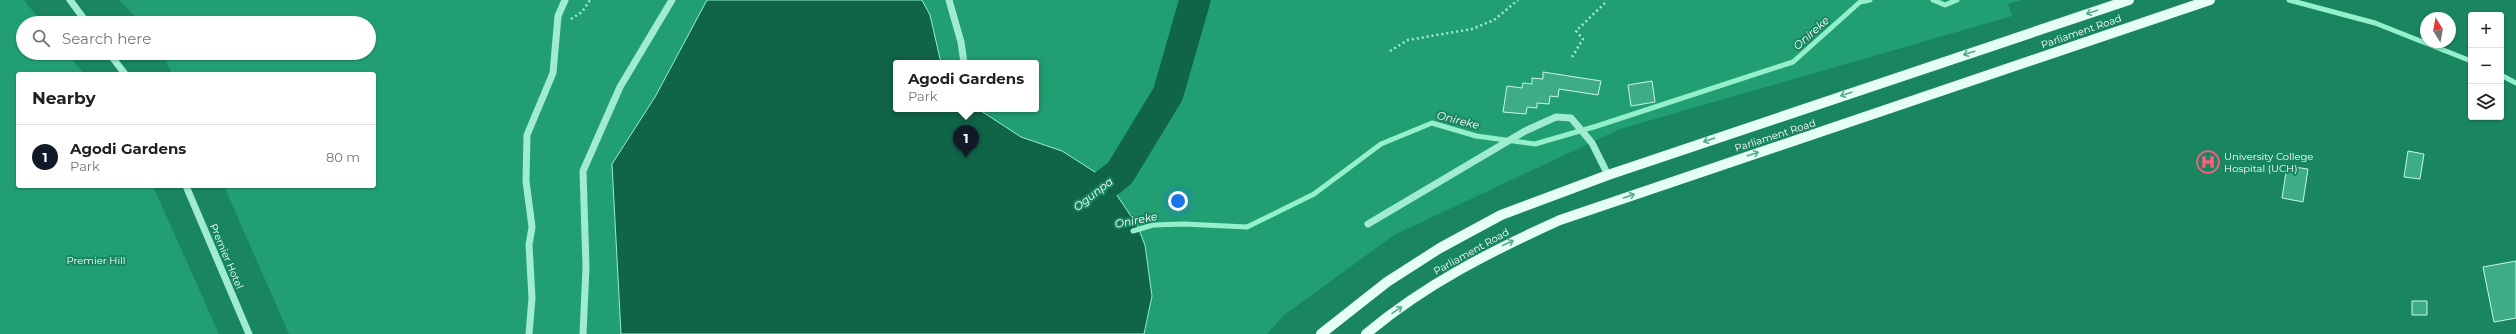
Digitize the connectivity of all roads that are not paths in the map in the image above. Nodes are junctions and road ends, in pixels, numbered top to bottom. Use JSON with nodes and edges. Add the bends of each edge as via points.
{"nodes":[{"id":1,"x":70,"y":0,"type":"edge"},
{"id":2,"x":565,"y":0,"type":"edge"},
{"id":3,"x":672,"y":0,"type":"edge"},
{"id":4,"x":949,"y":0,"type":"edge"},
{"id":5,"x":2129,"y":0,"type":"edge"},
{"id":6,"x":2210,"y":0,"type":"edge"},
{"id":7,"x":82,"y":16,"type":"edge"},
{"id":8,"x":114,"y":60,"type":"edge"},
{"id":9,"x":964,"y":60,"type":"edge"},
{"id":10,"x":123,"y":72,"type":"edge"},
{"id":11,"x":1608,"y":174,"type":"junction"},
{"id":12,"x":187,"y":188,"type":"edge"},
{"id":13,"x":1368,"y":224,"type":"dead end"},
{"id":14,"x":249,"y":334,"type":"edge"},
{"id":15,"x":529,"y":334,"type":"edge"},
{"id":16,"x":582,"y":334,"type":"edge"},
{"id":17,"x":1321,"y":334,"type":"edge"},
{"id":18,"x":1366,"y":334,"type":"edge"}],
"edges":[{"from":1,"to":7,"type":"street"},
{"from":2,"to":15,"type":"street","via":[[558,16],[553,74],[527,135],[525,157],[532,215],[529,245],[532,298]]},
{"from":3,"to":16,"type":"street","via":[[620,87],[583,171],[586,267]]},
{"from":4,"to":9,"type":"street"},
{"from":5,"to":11,"type":"main road","name":"Parliament Road","one_way":true},
{"from":18,"to":6,"type":"main road","name":"Parliament Road","one_way":true,"via":[[1387,316],[1444,278],[1498,248],[1560,220]]},
{"from":8,"to":10,"type":"street"},
{"from":11,"to":13,"type":"street","via":[[1592,144],[1571,118],[1556,118],[1525,131]]},
{"from":11,"to":17,"type":"main road","name":"Parliament Road","via":[[1501,215],[1440,248],[1387,282]]},
{"from":12,"to":14,"type":"street","name":"Premier Hotel"}]}
